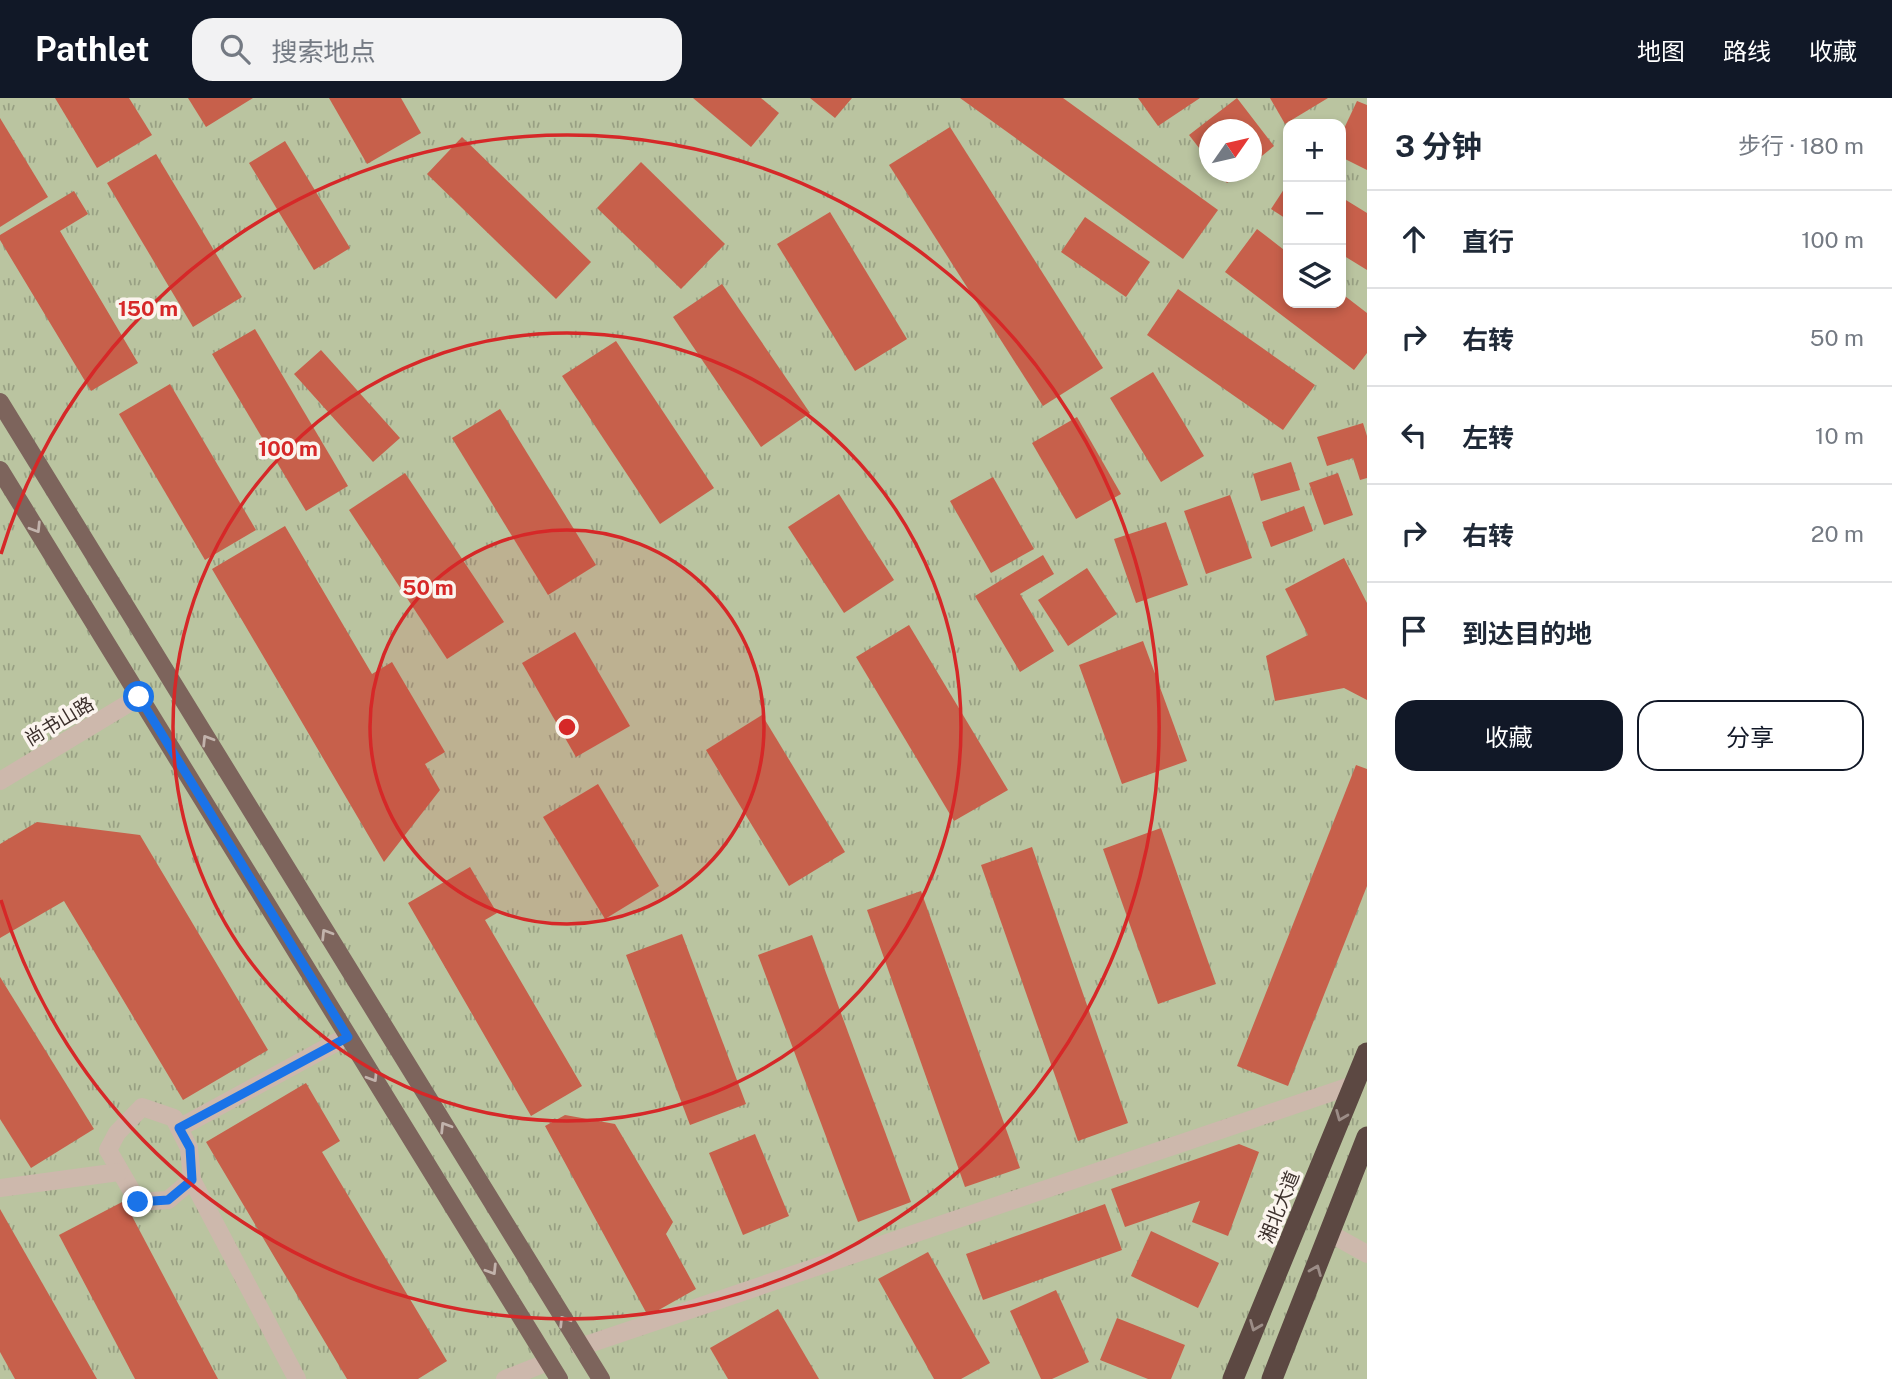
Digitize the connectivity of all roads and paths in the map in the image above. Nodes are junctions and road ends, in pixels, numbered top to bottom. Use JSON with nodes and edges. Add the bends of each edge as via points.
{"nodes":[{"id":1,"x":0,"y":402,"type":"edge"},
{"id":2,"x":0,"y":470,"type":"edge"},
{"id":3,"x":139,"y":697,"type":"junction"},
{"id":4,"x":0,"y":781,"type":"edge"},
{"id":5,"x":348,"y":1037,"type":"junction"},
{"id":6,"x":1367,"y":1053,"type":"edge"},
{"id":7,"x":1353,"y":1085,"type":"junction"},
{"id":8,"x":179,"y":1128,"type":"junction"},
{"id":9,"x":1367,"y":1137,"type":"edge"},
{"id":10,"x":119,"y":1172,"type":"junction"},
{"id":11,"x":192,"y":1180,"type":"junction"},
{"id":12,"x":0,"y":1188,"type":"edge"},
{"id":13,"x":1331,"y":1234,"type":"junction"},
{"id":14,"x":1367,"y":1254,"type":"edge"},
{"id":15,"x":580,"y":1347,"type":"junction"},
{"id":16,"x":548,"y":1362,"type":"junction"},
{"id":17,"x":297,"y":1379,"type":"edge"},
{"id":18,"x":505,"y":1379,"type":"edge"},
{"id":19,"x":559,"y":1379,"type":"edge"},
{"id":20,"x":601,"y":1379,"type":"edge"},
{"id":21,"x":1234,"y":1379,"type":"edge"},
{"id":22,"x":1272,"y":1379,"type":"edge"}],
"edges":[{"from":15,"to":1,"type":"main road","one_way":true},
{"from":2,"to":3,"type":"main road","one_way":true},
{"from":3,"to":4,"type":"street","name":"尚书山路"},
{"from":3,"to":5,"type":"main road"},
{"from":5,"to":8,"type":"street"},
{"from":5,"to":16,"type":"main road","one_way":true},
{"from":6,"to":7,"type":"highway","name":"湘北大道"},
{"from":7,"to":15,"type":"street"},
{"from":7,"to":21,"type":"highway","name":"湘北大道","one_way":true},
{"from":8,"to":10,"type":"street","via":[[174,1118],[142,1107],[108,1150]]},
{"from":8,"to":11,"type":"street","via":[[190,1148]]},
{"from":9,"to":13,"type":"highway"},
{"from":10,"to":11,"type":"street","via":[[138,1202],[168,1200]]},
{"from":10,"to":12,"type":"street"},
{"from":11,"to":17,"type":"street"},
{"from":13,"to":14,"type":"street"},
{"from":22,"to":13,"type":"highway","one_way":true},
{"from":15,"to":20,"type":"main road"},
{"from":16,"to":18,"type":"street"},
{"from":16,"to":19,"type":"main road"}]}
